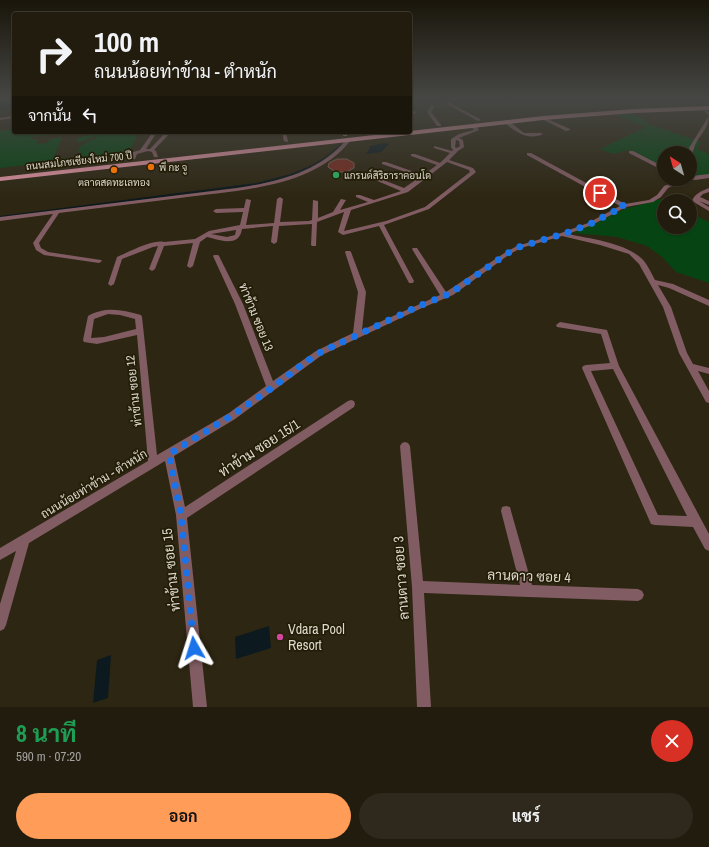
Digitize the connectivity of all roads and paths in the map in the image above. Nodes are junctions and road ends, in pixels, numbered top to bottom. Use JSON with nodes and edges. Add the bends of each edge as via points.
{"nodes":[{"id":1,"x":474,"y":131,"type":"edge"},
{"id":2,"x":517,"y":131,"type":"edge"},
{"id":3,"x":702,"y":131,"type":"edge"},
{"id":4,"x":154,"y":134,"type":"edge"},
{"id":5,"x":167,"y":134,"type":"edge"},
{"id":6,"x":284,"y":134,"type":"edge"},
{"id":7,"x":371,"y":134,"type":"edge"},
{"id":8,"x":541,"y":134,"type":"dead end"},
{"id":9,"x":346,"y":136,"type":"edge"},
{"id":10,"x":286,"y":141,"type":"junction"},
{"id":11,"x":147,"y":143,"type":"junction"},
{"id":12,"x":160,"y":143,"type":"junction"},
{"id":13,"x":692,"y":146,"type":"edge"},
{"id":14,"x":436,"y":147,"type":"dead end"},
{"id":15,"x":151,"y":150,"type":"junction"},
{"id":16,"x":142,"y":151,"type":"junction"},
{"id":17,"x":455,"y":151,"type":"junction"},
{"id":18,"x":631,"y":152,"type":"dead end"},
{"id":19,"x":529,"y":154,"type":"dead end"},
{"id":20,"x":413,"y":155,"type":"dead end"},
{"id":21,"x":156,"y":156,"type":"junction"},
{"id":22,"x":133,"y":158,"type":"junction"},
{"id":23,"x":443,"y":162,"type":"junction"},
{"id":24,"x":384,"y":163,"type":"dead end"},
{"id":25,"x":657,"y":166,"type":"edge"},
{"id":26,"x":0,"y":173,"type":"edge"},
{"id":27,"x":709,"y":176,"type":"edge"},
{"id":28,"x":372,"y":177,"type":"dead end"},
{"id":29,"x":424,"y":177,"type":"junction"},
{"id":30,"x":697,"y":178,"type":"edge"},
{"id":31,"x":0,"y":179,"type":"edge"},
{"id":32,"x":668,"y":186,"type":"edge"},
{"id":33,"x":709,"y":190,"type":"edge"},
{"id":34,"x":406,"y":191,"type":"junction"},
{"id":35,"x":358,"y":196,"type":"dead end"},
{"id":36,"x":697,"y":197,"type":"edge"},
{"id":37,"x":697,"y":198,"type":"edge"},
{"id":38,"x":280,"y":199,"type":"dead end"},
{"id":39,"x":248,"y":200,"type":"dead end"},
{"id":40,"x":344,"y":200,"type":"dead end"},
{"id":41,"x":316,"y":201,"type":"dead end"},
{"id":42,"x":374,"y":202,"type":"junction"},
{"id":43,"x":697,"y":202,"type":"edge"},
{"id":44,"x":709,"y":203,"type":"edge"},
{"id":45,"x":624,"y":206,"type":"junction"},
{"id":46,"x":709,"y":209,"type":"edge"},
{"id":47,"x":246,"y":210,"type":"junction"},
{"id":48,"x":348,"y":210,"type":"junction"},
{"id":49,"x":216,"y":211,"type":"dead end"},
{"id":50,"x":58,"y":212,"type":"junction"},
{"id":51,"x":335,"y":213,"type":"junction"},
{"id":52,"x":0,"y":219,"type":"edge"},
{"id":53,"x":314,"y":221,"type":"junction"},
{"id":54,"x":277,"y":224,"type":"junction"},
{"id":55,"x":381,"y":224,"type":"junction"},
{"id":56,"x":242,"y":227,"type":"junction"},
{"id":57,"x":563,"y":234,"type":"junction"},
{"id":58,"x":206,"y":235,"type":"junction"},
{"id":59,"x":197,"y":240,"type":"junction"},
{"id":60,"x":274,"y":242,"type":"dead end"},
{"id":61,"x":162,"y":243,"type":"junction"},
{"id":62,"x":314,"y":245,"type":"dead end"},
{"id":63,"x":415,"y":249,"type":"dead end"},
{"id":64,"x":348,"y":252,"type":"dead end"},
{"id":65,"x":216,"y":256,"type":"dead end"},
{"id":66,"x":99,"y":261,"type":"dead end"},
{"id":67,"x":190,"y":266,"type":"dead end"},
{"id":68,"x":152,"y":269,"type":"dead end"},
{"id":69,"x":411,"y":281,"type":"dead end"},
{"id":70,"x":654,"y":282,"type":"junction"},
{"id":71,"x":110,"y":284,"type":"dead end"},
{"id":72,"x":444,"y":296,"type":"junction"},
{"id":73,"x":709,"y":303,"type":"edge"},
{"id":74,"x":560,"y":325,"type":"dead end"},
{"id":75,"x":140,"y":331,"type":"junction"},
{"id":76,"x":357,"y":336,"type":"junction"},
{"id":77,"x":616,"y":366,"type":"junction"},
{"id":78,"x":690,"y":366,"type":"junction"},
{"id":79,"x":709,"y":371,"type":"edge"},
{"id":80,"x":271,"y":388,"type":"junction"},
{"id":81,"x":709,"y":399,"type":"edge"},
{"id":82,"x":351,"y":404,"type":"dead end"},
{"id":83,"x":405,"y":446,"type":"dead end"},
{"id":84,"x":169,"y":454,"type":"junction"},
{"id":85,"x":153,"y":462,"type":"junction"},
{"id":86,"x":506,"y":511,"type":"dead end"},
{"id":87,"x":181,"y":515,"type":"junction"},
{"id":88,"x":696,"y":522,"type":"junction"},
{"id":89,"x":24,"y":541,"type":"junction"},
{"id":90,"x":709,"y":545,"type":"edge"},
{"id":91,"x":0,"y":554,"type":"edge"},
{"id":92,"x":418,"y":587,"type":"junction"},
{"id":93,"x":528,"y":591,"type":"junction"},
{"id":94,"x":638,"y":595,"type":"dead end"},
{"id":95,"x":0,"y":625,"type":"edge"},
{"id":96,"x":200,"y":707,"type":"edge"},
{"id":97,"x":424,"y":707,"type":"edge"}],
"edges":[{"from":1,"to":17,"type":"street","via":[[461,135],[458,139],[461,140],[462,147]]},
{"from":2,"to":8,"type":"street","via":[[526,136]]},
{"from":3,"to":13,"type":"street"},
{"from":4,"to":11,"type":"street"},
{"from":5,"to":12,"type":"street"},
{"from":6,"to":10,"type":"street"},
{"from":7,"to":9,"type":"main road","name":"ถนนสมโภชเชียงใหม่ 700 ปี"},
{"from":9,"to":10,"type":"main road","name":"ถนนสมโภชเชียงใหม่ 700 ปี"},
{"from":9,"to":31,"type":"main road","name":"ถนนสมโภชเชียงใหม่ 700 ปี"},
{"from":9,"to":50,"type":"street","via":[[333,157],[305,172],[271,183]]},
{"from":10,"to":21,"type":"main road","name":"ถนนสมโภชเชียงใหม่ 700 ปี"},
{"from":11,"to":12,"type":"street"},
{"from":11,"to":16,"type":"street"},
{"from":12,"to":15,"type":"street"},
{"from":14,"to":17,"type":"street"},
{"from":15,"to":16,"type":"street"},
{"from":15,"to":21,"type":"street","via":[[156,152]]},
{"from":16,"to":22,"type":"street","via":[[136,153]]},
{"from":17,"to":23,"type":"street"},
{"from":18,"to":25,"type":"street"},
{"from":19,"to":45,"type":"street"},
{"from":20,"to":23,"type":"street"},
{"from":21,"to":22,"type":"main road","name":"ถนนสมโภชเชียงใหม่ 700 ปี"},
{"from":22,"to":26,"type":"main road","name":"ถนนสมโภชเชียงใหม่ 700 ปี"},
{"from":23,"to":29,"type":"street"},
{"from":23,"to":55,"type":"street","via":[[471,169],[472,172],[427,208]]},
{"from":24,"to":29,"type":"street"},
{"from":27,"to":30,"type":"street"},
{"from":28,"to":34,"type":"street"},
{"from":29,"to":34,"type":"street"},
{"from":32,"to":45,"type":"street","name":"ถนนน้อยท่าข้าม - ตำหนัก","via":[[655,198]]},
{"from":33,"to":36,"type":"street"},
{"from":34,"to":42,"type":"street"},
{"from":35,"to":42,"type":"street"},
{"from":37,"to":44,"type":"street"},
{"from":38,"to":54,"type":"street"},
{"from":39,"to":47,"type":"street"},
{"from":40,"to":51,"type":"street"},
{"from":41,"to":53,"type":"street"},
{"from":42,"to":48,"type":"street"},
{"from":43,"to":46,"type":"street"},
{"from":45,"to":57,"type":"street","name":"ถนนน้อยท่าข้าม - ตำหนัก","via":[[590,224]]},
{"from":47,"to":49,"type":"street"},
{"from":47,"to":56,"type":"street"},
{"from":48,"to":51,"type":"street"},
{"from":48,"to":55,"type":"street","via":[[342,224],[343,234]]},
{"from":50,"to":52,"type":"street"},
{"from":50,"to":66,"type":"street","via":[[39,237],[36,243],[38,249],[46,254]]},
{"from":51,"to":53,"type":"street"},
{"from":53,"to":54,"type":"street"},
{"from":53,"to":62,"type":"street"},
{"from":54,"to":56,"type":"street"},
{"from":54,"to":60,"type":"street"},
{"from":55,"to":69,"type":"street"},
{"from":56,"to":58,"type":"street"},
{"from":56,"to":58,"type":"street","via":[[235,239]]},
{"from":57,"to":70,"type":"street","via":[[631,253],[642,263]]},
{"from":57,"to":72,"type":"street","name":"ถนนน้อยท่าข้าม - ตำหนัก","via":[[514,250]]},
{"from":58,"to":59,"type":"street"},
{"from":59,"to":61,"type":"street"},
{"from":59,"to":67,"type":"street"},
{"from":61,"to":68,"type":"street"},
{"from":61,"to":71,"type":"street","via":[[119,258]]},
{"from":63,"to":72,"type":"street"},
{"from":64,"to":76,"type":"street","via":[[362,292]]},
{"from":65,"to":80,"type":"street","name":"ท่าข้าม ซอย 13","via":[[239,304]]},
{"from":70,"to":73,"type":"street","via":[[671,286]]},
{"from":70,"to":78,"type":"street","via":[[667,307]]},
{"from":72,"to":76,"type":"street","name":"ถนนน้อยท่าข้าม - ตำหนัก"},
{"from":74,"to":77,"type":"street","via":[[604,332]]},
{"from":75,"to":75,"type":"street","name":"ท่าข้าม ซอย 12","via":[[138,317],[118,311],[100,312],[91,318],[87,340]]},
{"from":75,"to":85,"type":"street","name":"ท่าข้าม ซอย 12"},
{"from":76,"to":80,"type":"street","name":"ถนนน้อยท่าข้าม - ตำหนัก","via":[[319,353]]},
{"from":77,"to":88,"type":"street"},
{"from":77,"to":88,"type":"street","via":[[586,368],[655,520]]},
{"from":78,"to":79,"type":"street"},
{"from":78,"to":81,"type":"street"},
{"from":80,"to":84,"type":"street","name":"ถนนน้อยท่าข้าม - ตำหนัก","via":[[232,416]]},
{"from":82,"to":87,"type":"street","name":"ท่าข้าม ซอย 15/1"},
{"from":83,"to":92,"type":"street","name":"ลานดาว ซอย 3"},
{"from":84,"to":85,"type":"street","name":"ถนนน้อยท่าข้าม - ตำหนัก"},
{"from":84,"to":87,"type":"street","name":"ท่าข้าม ซอย 15"},
{"from":85,"to":89,"type":"street","name":"ถนนน้อยท่าข้าม - ตำหนัก"},
{"from":86,"to":93,"type":"street"},
{"from":87,"to":96,"type":"street","name":"ท่าข้าม ซอย 15"},
{"from":88,"to":90,"type":"street"},
{"from":89,"to":91,"type":"street","name":"ถนนน้อยท่าข้าม - ตำหนัก"},
{"from":89,"to":95,"type":"street"},
{"from":92,"to":93,"type":"street","name":"ลานดาว ซอย 4"},
{"from":92,"to":97,"type":"street","name":"ลานดาว ซอย 3"},
{"from":93,"to":94,"type":"street","name":"ลานดาว ซอย 4"}]}
